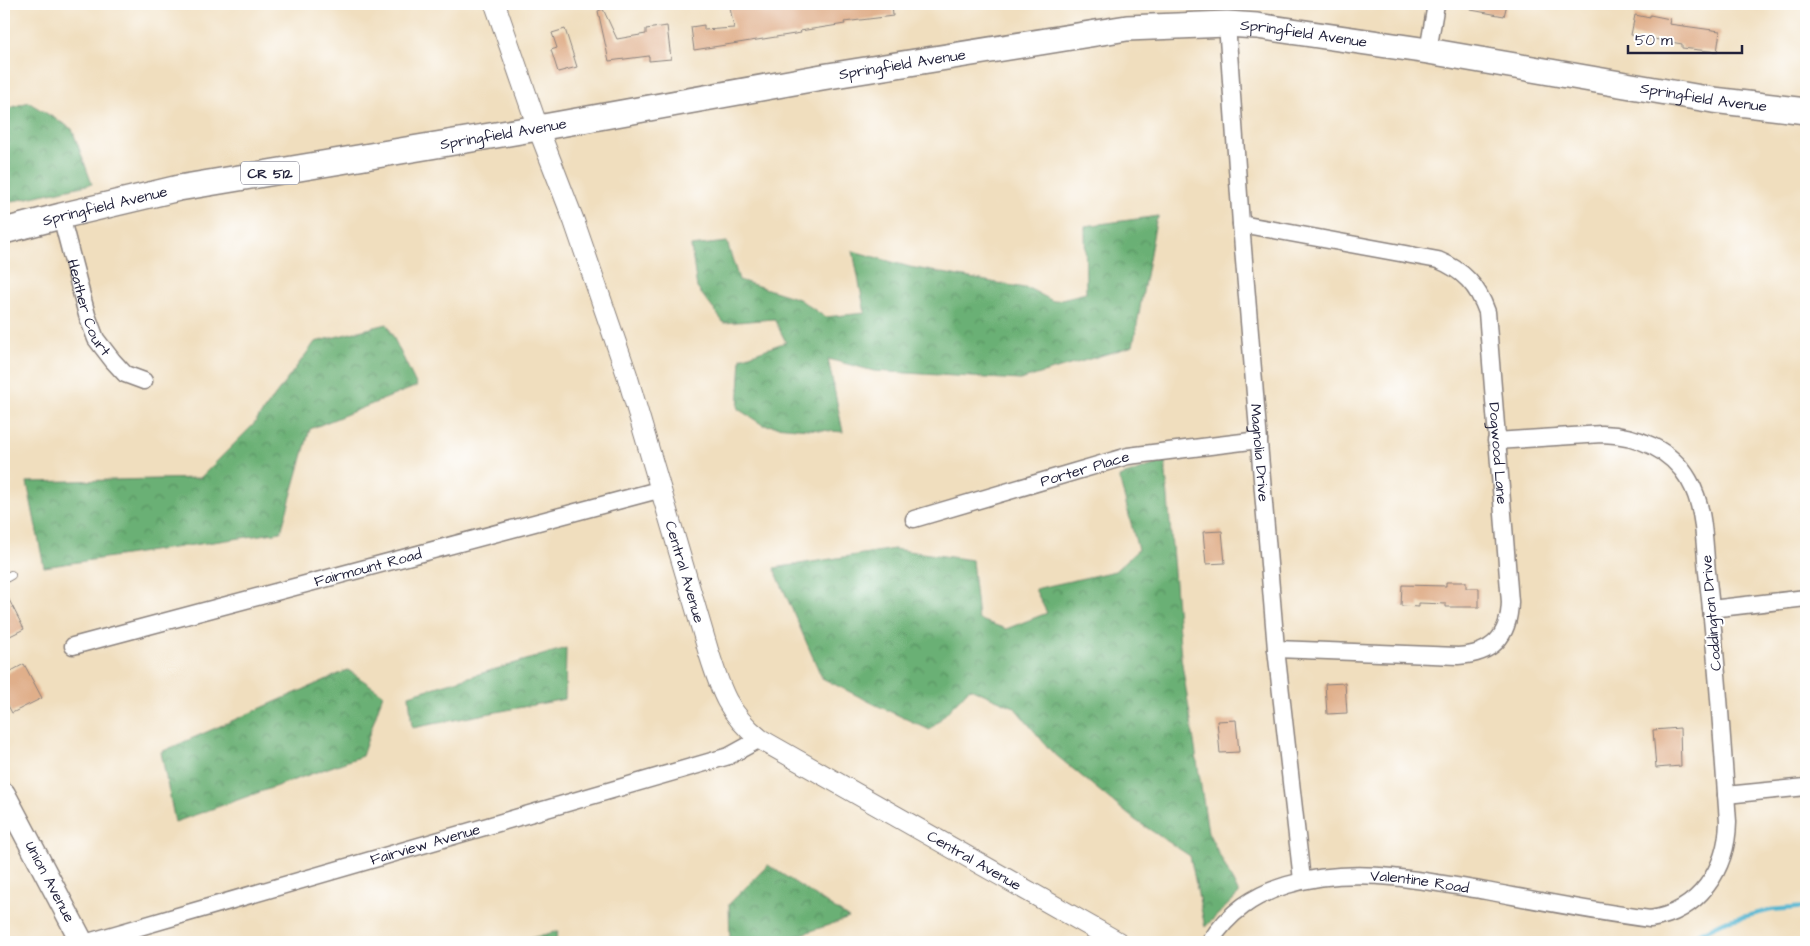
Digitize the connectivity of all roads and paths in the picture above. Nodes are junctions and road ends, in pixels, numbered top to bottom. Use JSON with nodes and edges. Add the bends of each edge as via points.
{"nodes":[{"id":1,"x":495,"y":4,"type":"edge"},
{"id":2,"x":1436,"y":4,"type":"edge"},
{"id":3,"x":1227,"y":24,"type":"junction"},
{"id":4,"x":1428,"y":52,"type":"junction"},
{"id":5,"x":1806,"y":110,"type":"edge"},
{"id":6,"x":538,"y":128,"type":"junction"},
{"id":7,"x":61,"y":216,"type":"junction"},
{"id":8,"x":1241,"y":224,"type":"junction"},
{"id":9,"x":4,"y":232,"type":"edge"},
{"id":10,"x":144,"y":380,"type":"dead end"},
{"id":11,"x":1259,"y":440,"type":"junction"},
{"id":12,"x":1496,"y":441,"type":"junction"},
{"id":13,"x":662,"y":489,"type":"junction"},
{"id":14,"x":914,"y":519,"type":"dead end"},
{"id":15,"x":1806,"y":598,"type":"edge"},
{"id":16,"x":1712,"y":609,"type":"junction"},
{"id":17,"x":73,"y":646,"type":"dead end"},
{"id":18,"x":1276,"y":649,"type":"junction"},
{"id":19,"x":760,"y":739,"type":"junction"},
{"id":20,"x":1806,"y":787,"type":"edge"},
{"id":21,"x":4,"y":794,"type":"edge"},
{"id":22,"x":1726,"y":795,"type":"junction"},
{"id":23,"x":1302,"y":880,"type":"junction"},
{"id":24,"x":1650,"y":918,"type":"joint"},
{"id":25,"x":82,"y":942,"type":"edge"},
{"id":26,"x":88,"y":942,"type":"edge"},
{"id":27,"x":1118,"y":942,"type":"edge"},
{"id":28,"x":1210,"y":942,"type":"edge"}],
"edges":[{"from":1,"to":6,"type":"street","name":"Central Avenue"},
{"from":2,"to":4,"type":"street"},
{"from":3,"to":4,"type":"main road","name":"Springfield Avenue","number":"CR 512"},
{"from":3,"to":6,"type":"main road","name":"Springfield Avenue","number":"CR 512","via":[[1127,28],[822,77]]},
{"from":3,"to":8,"type":"street","name":"Magnolia Drive"},
{"from":4,"to":5,"type":"main road","name":"Springfield Avenue","number":"CR 512","via":[[1713,100]]},
{"from":6,"to":7,"type":"main road","name":"Springfield Avenue","number":"CR 512","via":[[179,188]]},
{"from":6,"to":13,"type":"street","name":"Central Avenue","via":[[627,375]]},
{"from":7,"to":9,"type":"main road","name":"Springfield Avenue","number":"CR 512"},
{"from":7,"to":10,"type":"street","name":"Heather Court","via":[[96,339],[125,374]]},
{"from":8,"to":11,"type":"street","name":"Magnolia Drive"},
{"from":8,"to":12,"type":"street","name":"Dogwood Lane","via":[[1438,260],[1464,274],[1482,298],[1487,312]]},
{"from":11,"to":14,"type":"street","name":"Porter Place","via":[[1128,456]]},
{"from":11,"to":18,"type":"street","name":"Magnolia Drive"},
{"from":12,"to":16,"type":"street","name":"Coddington Drive","via":[[1620,435],[1649,444],[1671,459],[1690,480],[1699,503]]},
{"from":12,"to":18,"type":"street","name":"Dogwood Lane","via":[[1510,602],[1510,617],[1499,640],[1473,655],[1458,656]]},
{"from":13,"to":17,"type":"street","name":"Fairmount Road"},
{"from":13,"to":19,"type":"street","name":"Central Avenue","via":[[721,692],[738,720]]},
{"from":15,"to":16,"type":"street"},
{"from":16,"to":22,"type":"street","name":"Coddington Drive"},
{"from":18,"to":23,"type":"street","name":"Magnolia Drive"},
{"from":19,"to":26,"type":"street","name":"Fairview Avenue","via":[[729,756]]},
{"from":19,"to":27,"type":"street","name":"Central Avenue"},
{"from":20,"to":22,"type":"street"},
{"from":21,"to":25,"type":"main road","name":"Union Avenue"},
{"from":22,"to":24,"type":"street","name":"Coddington Drive","via":[[1728,835],[1715,875],[1686,905],[1664,917]]},
{"from":23,"to":24,"type":"street","name":"Valentine Road","via":[[1339,875],[1378,875]]},
{"from":23,"to":28,"type":"street","name":"Valentine Road","via":[[1268,892],[1239,908]]}]}
